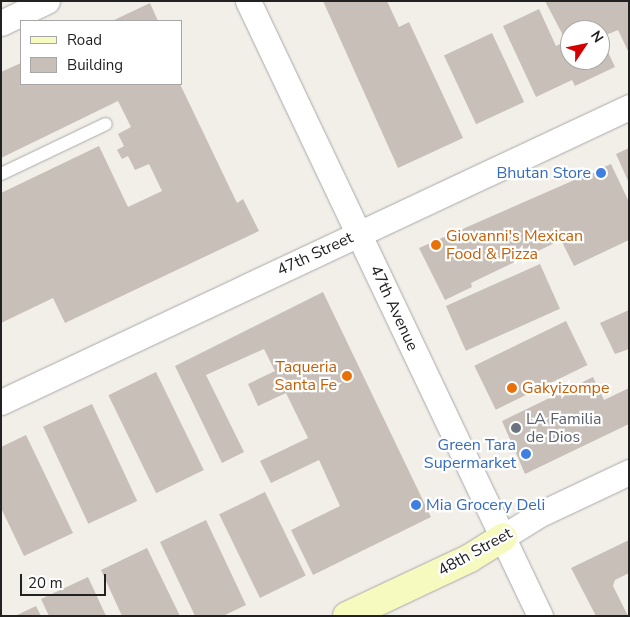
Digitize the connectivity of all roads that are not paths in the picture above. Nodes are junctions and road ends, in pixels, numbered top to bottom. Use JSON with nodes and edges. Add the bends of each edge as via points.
{"nodes":[{"id":1,"x":47,"y":1,"type":"edge"},
{"id":2,"x":248,"y":1,"type":"edge"},
{"id":3,"x":1,"y":23,"type":"edge"},
{"id":4,"x":629,"y":107,"type":"edge"},
{"id":5,"x":106,"y":124,"type":"dead end"},
{"id":6,"x":1,"y":174,"type":"edge"},
{"id":7,"x":358,"y":234,"type":"junction"},
{"id":8,"x":1,"y":402,"type":"edge"},
{"id":9,"x":629,"y":472,"type":"edge"},
{"id":10,"x":504,"y":537,"type":"junction"},
{"id":11,"x":347,"y":616,"type":"edge"},
{"id":12,"x":540,"y":616,"type":"edge"}],
"edges":[{"from":1,"to":3,"type":"street"},
{"from":2,"to":7,"type":"street","name":"47th Avenue"},
{"from":4,"to":7,"type":"street","name":"47th Street"},
{"from":5,"to":6,"type":"lane"},
{"from":7,"to":8,"type":"street","name":"47th Street"},
{"from":7,"to":10,"type":"street","name":"47th Avenue"},
{"from":9,"to":10,"type":"street","name":"48th Street","via":[[536,516]]},
{"from":10,"to":11,"type":"street","name":"48th Street","via":[[470,558]]},
{"from":10,"to":12,"type":"street","name":"47th Avenue"}]}
